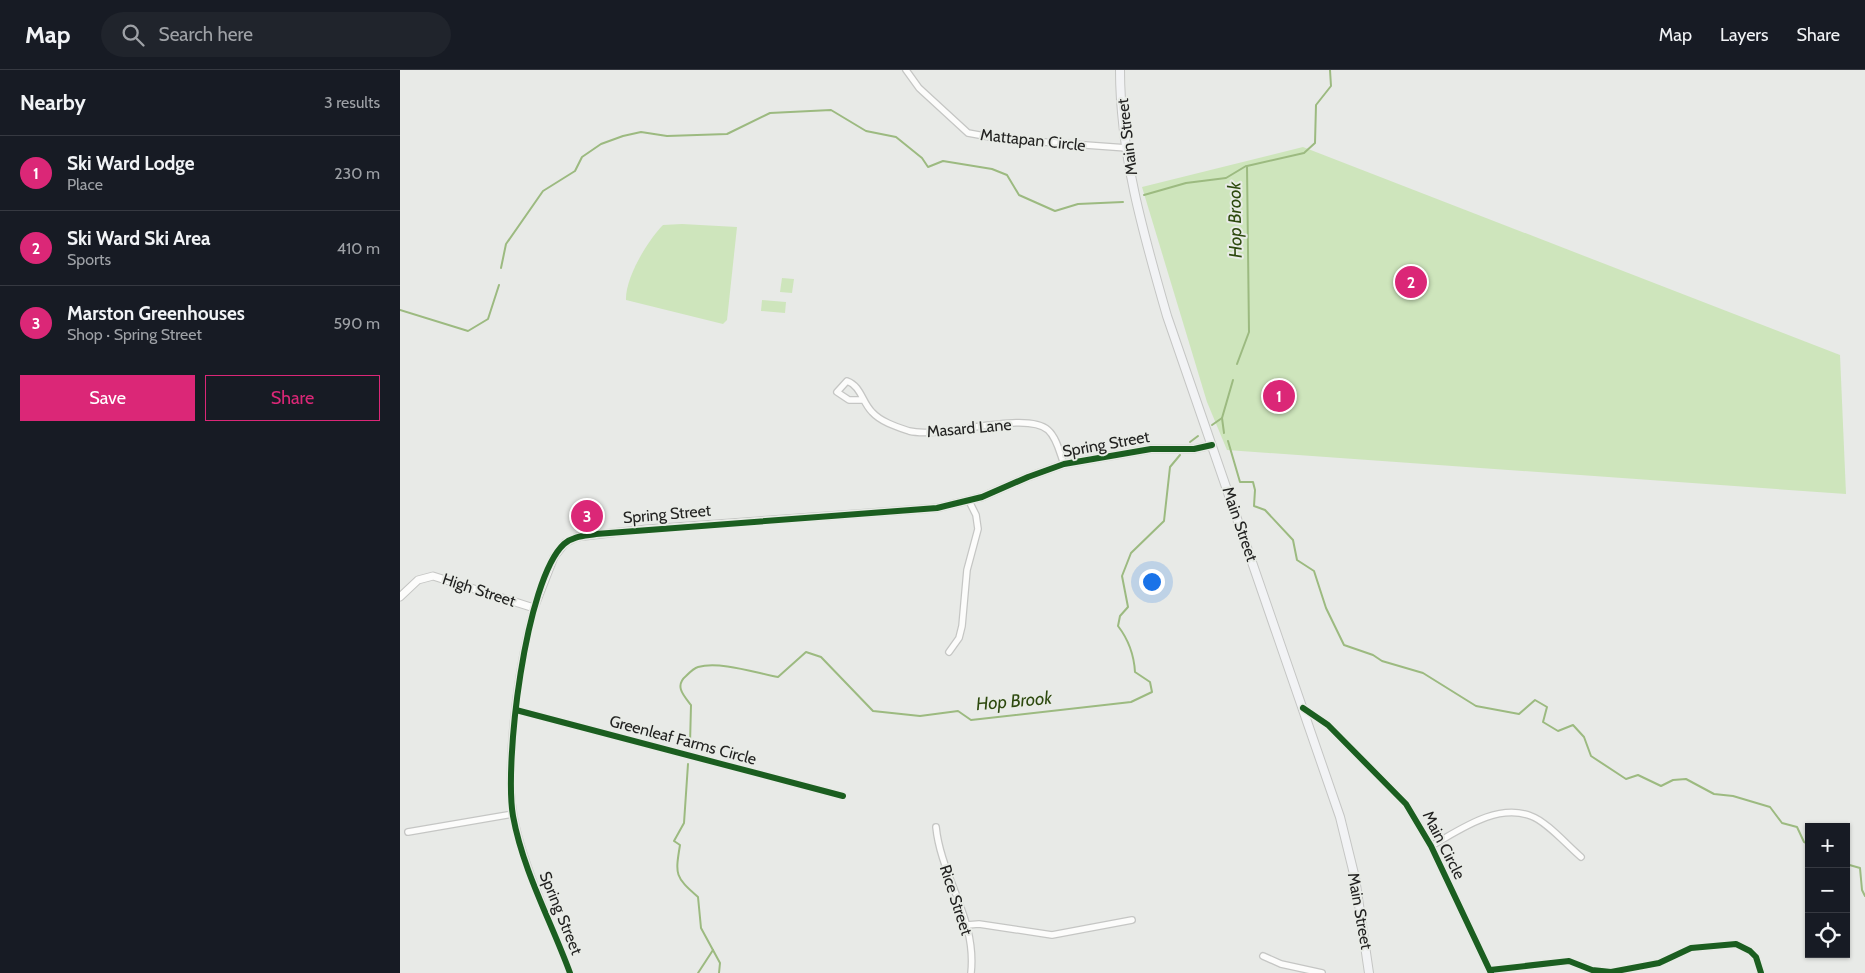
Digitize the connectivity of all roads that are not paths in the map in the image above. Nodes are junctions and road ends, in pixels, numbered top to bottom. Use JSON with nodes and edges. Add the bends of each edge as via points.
{"nodes":[{"id":1,"x":906,"y":70,"type":"edge"},
{"id":2,"x":1120,"y":72,"type":"edge"},
{"id":3,"x":1127,"y":148,"type":"junction"},
{"id":4,"x":862,"y":400,"type":"dead end"},
{"id":5,"x":1212,"y":445,"type":"junction"},
{"id":6,"x":1064,"y":464,"type":"junction"},
{"id":7,"x":969,"y":501,"type":"junction"},
{"id":8,"x":400,"y":597,"type":"edge"},
{"id":9,"x":534,"y":608,"type":"junction"},
{"id":10,"x":949,"y":652,"type":"dead end"},
{"id":11,"x":1303,"y":708,"type":"junction"},
{"id":12,"x":516,"y":710,"type":"junction"},
{"id":13,"x":843,"y":796,"type":"dead end"},
{"id":14,"x":513,"y":814,"type":"junction"},
{"id":15,"x":936,"y":827,"type":"dead end"},
{"id":16,"x":408,"y":832,"type":"dead end"},
{"id":17,"x":1431,"y":846,"type":"junction"},
{"id":18,"x":1581,"y":857,"type":"dead end"},
{"id":19,"x":1132,"y":920,"type":"dead end"},
{"id":20,"x":966,"y":925,"type":"junction"},
{"id":21,"x":1263,"y":956,"type":"dead end"},
{"id":22,"x":1490,"y":972,"type":"edge"},
{"id":23,"x":570,"y":973,"type":"edge"},
{"id":24,"x":971,"y":973,"type":"edge"},
{"id":25,"x":1322,"y":973,"type":"edge"},
{"id":26,"x":1369,"y":973,"type":"edge"},
{"id":27,"x":1761,"y":973,"type":"edge"}],
"edges":[{"from":1,"to":3,"type":"street","name":"Mattapan Circle","via":[[918,88],[968,133],[1001,139]]},
{"from":2,"to":3,"type":"main road","name":"Main Street"},
{"from":3,"to":5,"type":"main road","name":"Main Street","via":[[1156,278]]},
{"from":4,"to":6,"type":"street","name":"Masard Lane","via":[[872,413],[910,431],[935,432],[1018,423],[1042,426],[1053,436]]},
{"from":5,"to":6,"type":"street","name":"Spring Street","via":[[1194,449],[1151,449]]},
{"from":5,"to":11,"type":"main road","name":"Main Street"},
{"from":6,"to":7,"type":"street","name":"Spring Street"},
{"from":7,"to":9,"type":"street","name":"Spring Street","via":[[937,508],[577,537],[565,544],[554,558]]},
{"from":7,"to":10,"type":"street","via":[[978,529],[967,570],[962,626],[959,638]]},
{"from":8,"to":9,"type":"street","name":"High Street","via":[[418,580],[433,576]]},
{"from":9,"to":12,"type":"street","name":"Spring Street"},
{"from":11,"to":17,"type":"street","name":"Main Circle","via":[[1328,725],[1406,804]]},
{"from":11,"to":26,"type":"main road","name":"Main Street","via":[[1340,817],[1355,878]]},
{"from":12,"to":13,"type":"street","name":"Greenleaf Farms Circle"},
{"from":12,"to":14,"type":"street","name":"Spring Street","via":[[511,780]]},
{"from":14,"to":16,"type":"street"},
{"from":14,"to":23,"type":"street","name":"Spring Street","via":[[526,865]]},
{"from":15,"to":20,"type":"street","name":"Rice Street","via":[[938,848],[958,895]]},
{"from":17,"to":18,"type":"street","via":[[1478,821],[1504,812],[1531,816]]},
{"from":17,"to":22,"type":"street","name":"Main Circle"},
{"from":19,"to":20,"type":"street","via":[[1052,935]]},
{"from":20,"to":24,"type":"street","name":"Rice Street"},
{"from":21,"to":25,"type":"street","via":[[1281,964]]},
{"from":22,"to":27,"type":"street","via":[[1570,961],[1592,970],[1611,972],[1659,963],[1691,948],[1736,944],[1756,957]]}]}
